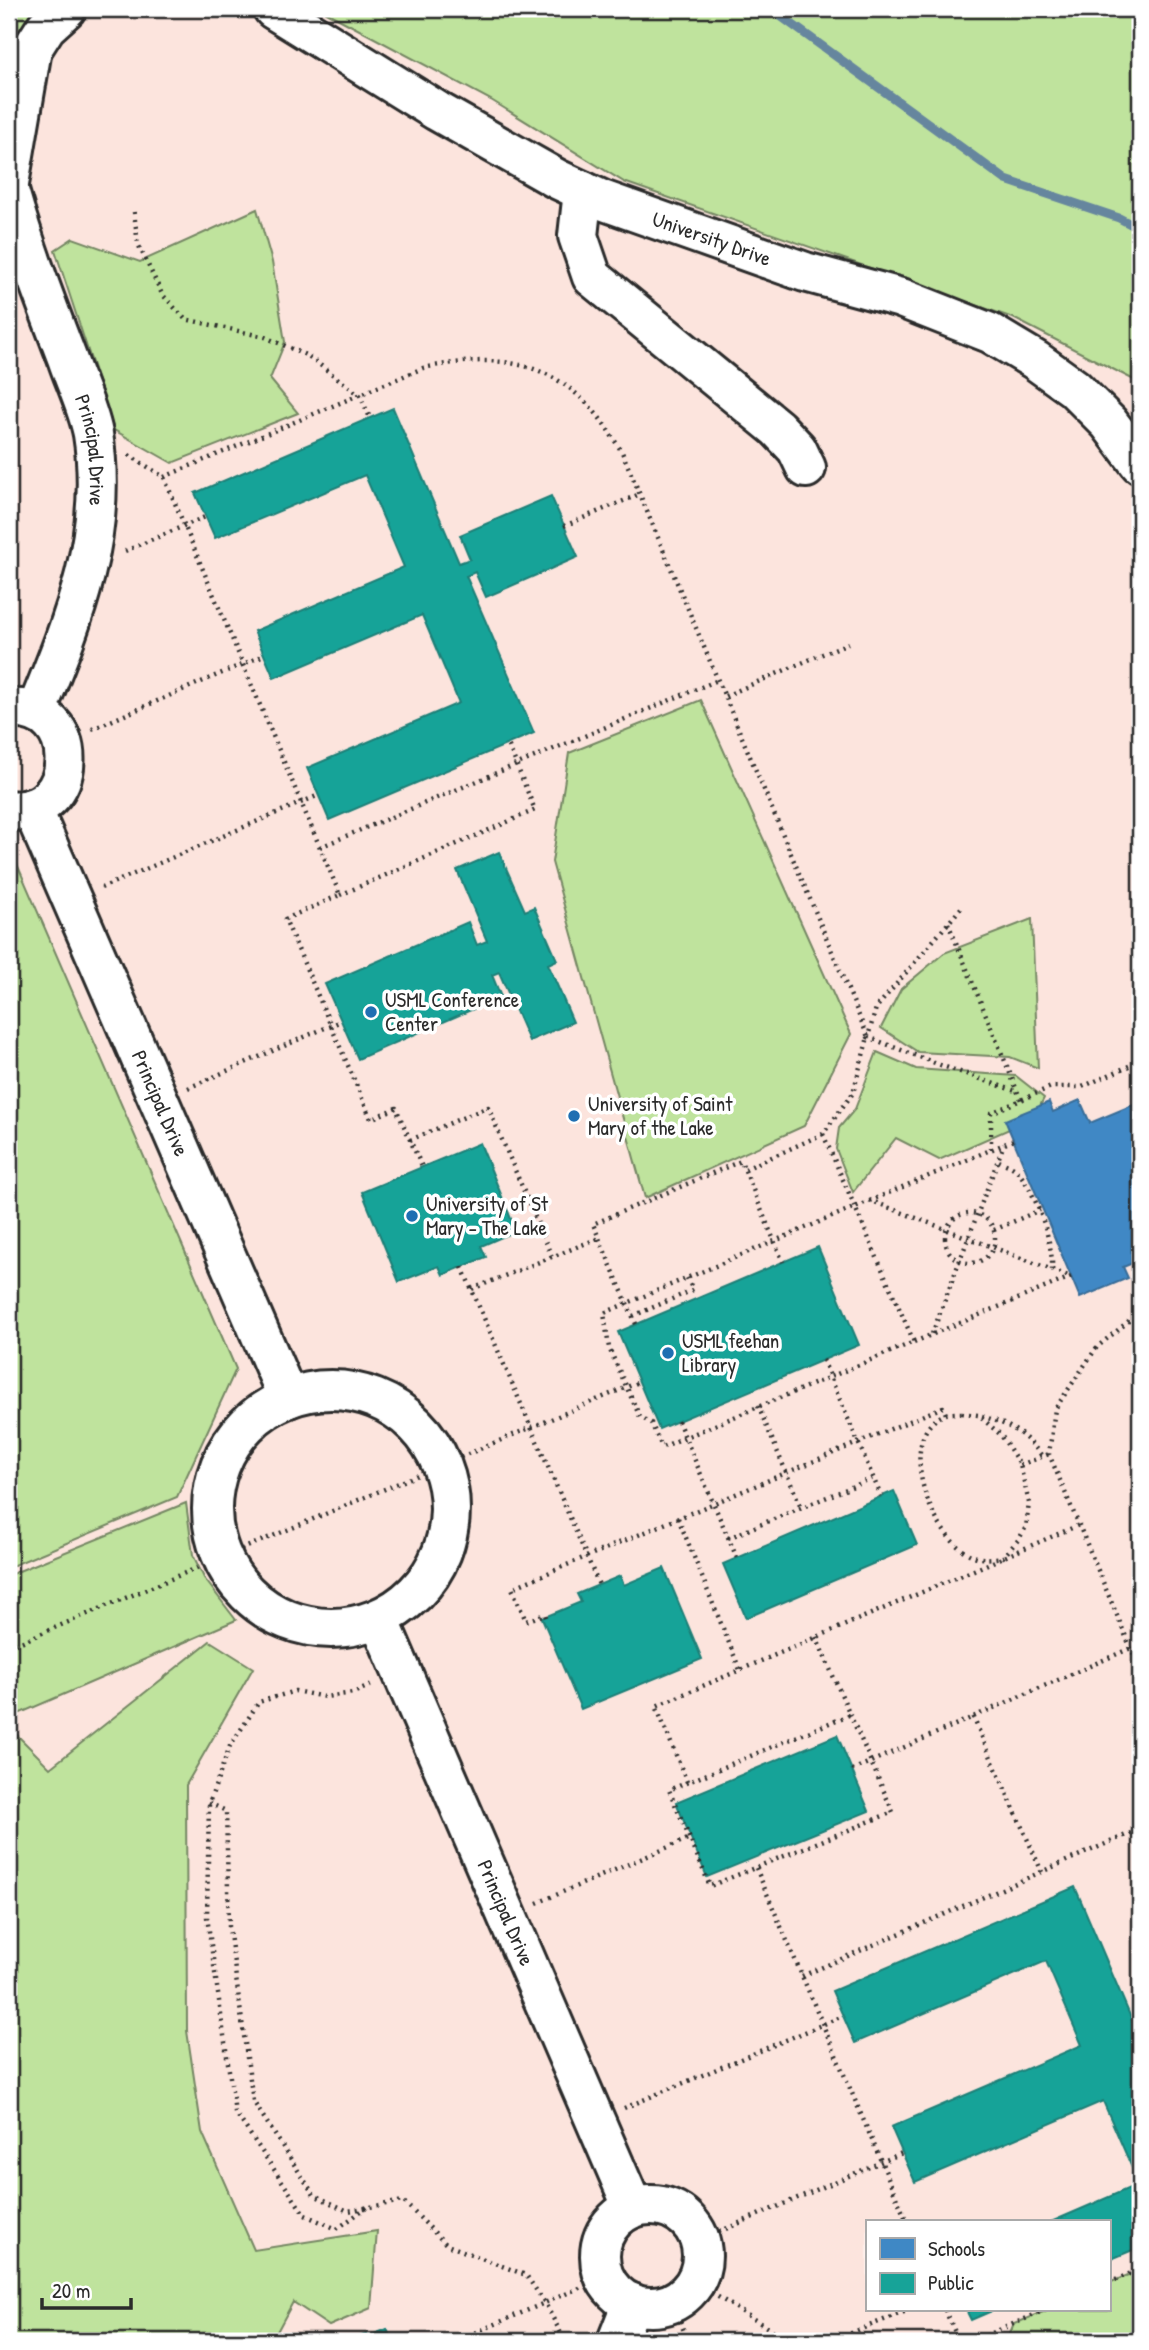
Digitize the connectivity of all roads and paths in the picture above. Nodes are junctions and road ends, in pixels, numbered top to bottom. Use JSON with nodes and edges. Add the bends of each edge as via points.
{"nodes":[{"id":1,"x":66,"y":9,"type":"edge"},
{"id":2,"x":273,"y":9,"type":"edge"},
{"id":3,"x":9,"y":184,"type":"edge"},
{"id":4,"x":9,"y":191,"type":"edge"},
{"id":5,"x":583,"y":191,"type":"junction"},
{"id":6,"x":134,"y":212,"type":"dead end"},
{"id":7,"x":360,"y":394,"type":"junction"},
{"id":8,"x":370,"y":418,"type":"dead end"},
{"id":9,"x":93,"y":432,"type":"junction"},
{"id":10,"x":1140,"y":464,"type":"edge"},
{"id":11,"x":806,"y":468,"type":"dead end"},
{"id":12,"x":164,"y":477,"type":"junction"},
{"id":13,"x":640,"y":494,"type":"junction"},
{"id":14,"x":205,"y":517,"type":"dead end"},
{"id":15,"x":185,"y":526,"type":"junction"},
{"id":16,"x":564,"y":526,"type":"dead end"},
{"id":17,"x":86,"y":568,"type":"junction"},
{"id":18,"x":848,"y":643,"type":"dead end"},
{"id":19,"x":264,"y":655,"type":"dead end"},
{"id":20,"x":243,"y":664,"type":"junction"},
{"id":21,"x":718,"y":680,"type":"junction"},
{"id":22,"x":725,"y":696,"type":"junction"},
{"id":23,"x":22,"y":710,"type":"edge"},
{"id":24,"x":96,"y":727,"type":"dead end"},
{"id":25,"x":508,"y":744,"type":"dead end"},
{"id":26,"x":516,"y":764,"type":"junction"},
{"id":27,"x":319,"y":795,"type":"dead end"},
{"id":28,"x":302,"y":802,"type":"junction"},
{"id":29,"x":21,"y":809,"type":"edge"},
{"id":30,"x":320,"y":847,"type":"junction"},
{"id":31,"x":340,"y":895,"type":"junction"},
{"id":32,"x":72,"y":900,"type":"junction"},
{"id":33,"x":961,"y":908,"type":"dead end"},
{"id":34,"x":948,"y":923,"type":"junction"},
{"id":35,"x":341,"y":1021,"type":"dead end"},
{"id":36,"x":330,"y":1026,"type":"junction"},
{"id":37,"x":868,"y":1037,"type":"junction"},
{"id":38,"x":1140,"y":1061,"type":"edge"},
{"id":39,"x":1018,"y":1092,"type":"junction"},
{"id":40,"x":159,"y":1100,"type":"junction"},
{"id":41,"x":1021,"y":1100,"type":"junction"},
{"id":42,"x":823,"y":1134,"type":"junction"},
{"id":43,"x":410,"y":1140,"type":"junction"},
{"id":44,"x":1014,"y":1140,"type":"dead end"},
{"id":45,"x":1005,"y":1143,"type":"junction"},
{"id":46,"x":991,"y":1149,"type":"junction"},
{"id":47,"x":999,"y":1161,"type":"junction"},
{"id":48,"x":422,"y":1167,"type":"dead end"},
{"id":49,"x":746,"y":1169,"type":"junction"},
{"id":50,"x":869,"y":1200,"type":"junction"},
{"id":51,"x":854,"y":1206,"type":"junction"},
{"id":52,"x":1040,"y":1210,"type":"junction"},
{"id":53,"x":978,"y":1213,"type":"junction"},
{"id":54,"x":946,"y":1229,"type":"junction"},
{"id":55,"x":994,"y":1230,"type":"junction"},
{"id":56,"x":599,"y":1238,"type":"junction"},
{"id":57,"x":970,"y":1239,"type":"junction"},
{"id":58,"x":774,"y":1240,"type":"junction"},
{"id":59,"x":994,"y":1247,"type":"junction"},
{"id":60,"x":552,"y":1257,"type":"junction"},
{"id":61,"x":961,"y":1261,"type":"junction"},
{"id":62,"x":783,"y":1262,"type":"dead end"},
{"id":63,"x":462,"y":1267,"type":"dead end"},
{"id":64,"x":1052,"y":1270,"type":"junction"},
{"id":65,"x":687,"y":1278,"type":"junction"},
{"id":66,"x":472,"y":1289,"type":"junction"},
{"id":67,"x":627,"y":1303,"type":"junction"},
{"id":68,"x":1140,"y":1312,"type":"edge"},
{"id":69,"x":633,"y":1317,"type":"junction"},
{"id":70,"x":636,"y":1324,"type":"dead end"},
{"id":71,"x":932,"y":1334,"type":"junction"},
{"id":72,"x":914,"y":1342,"type":"junction"},
{"id":73,"x":823,"y":1360,"type":"dead end"},
{"id":74,"x":830,"y":1377,"type":"junction"},
{"id":75,"x":639,"y":1382,"type":"dead end"},
{"id":76,"x":627,"y":1387,"type":"junction"},
{"id":77,"x":288,"y":1398,"type":"junction"},
{"id":78,"x":758,"y":1406,"type":"junction"},
{"id":79,"x":946,"y":1415,"type":"junction"},
{"id":80,"x":978,"y":1415,"type":"junction"},
{"id":81,"x":678,"y":1421,"type":"dead end"},
{"id":82,"x":532,"y":1426,"type":"junction"},
{"id":83,"x":685,"y":1438,"type":"junction"},
{"id":84,"x":857,"y":1442,"type":"junction"},
{"id":85,"x":1049,"y":1454,"type":"junction"},
{"id":86,"x":1042,"y":1456,"type":"junction"},
{"id":87,"x":442,"y":1464,"type":"junction"},
{"id":88,"x":1020,"y":1465,"type":"junction"},
{"id":89,"x":787,"y":1472,"type":"junction"},
{"id":90,"x":873,"y":1478,"type":"junction"},
{"id":91,"x":881,"y":1496,"type":"dead end"},
{"id":92,"x":713,"y":1503,"type":"junction"},
{"id":93,"x":801,"y":1507,"type":"junction"},
{"id":94,"x":678,"y":1518,"type":"junction"},
{"id":95,"x":1079,"y":1525,"type":"junction"},
{"id":96,"x":728,"y":1538,"type":"junction"},
{"id":97,"x":221,"y":1557,"type":"junction"},
{"id":98,"x":587,"y":1557,"type":"junction"},
{"id":99,"x":1003,"y":1557,"type":"junction"},
{"id":100,"x":737,"y":1558,"type":"dead end"},
{"id":101,"x":599,"y":1585,"type":"dead end"},
{"id":102,"x":546,"y":1617,"type":"dead end"},
{"id":103,"x":379,"y":1619,"type":"junction"},
{"id":104,"x":816,"y":1637,"type":"junction"},
{"id":105,"x":9,"y":1647,"type":"edge"},
{"id":106,"x":1131,"y":1648,"type":"junction"},
{"id":107,"x":740,"y":1670,"type":"junction"},
{"id":108,"x":1140,"y":1670,"type":"edge"},
{"id":109,"x":402,"y":1673,"type":"junction"},
{"id":110,"x":850,"y":1714,"type":"junction"},
{"id":111,"x":973,"y":1717,"type":"junction"},
{"id":112,"x":871,"y":1762,"type":"junction"},
{"id":113,"x":852,"y":1769,"type":"dead end"},
{"id":114,"x":687,"y":1782,"type":"junction"},
{"id":115,"x":209,"y":1803,"type":"junction"},
{"id":116,"x":1140,"y":1829,"type":"edge"},
{"id":117,"x":690,"y":1837,"type":"junction"},
{"id":118,"x":756,"y":1868,"type":"junction"},
{"id":119,"x":1042,"y":1872,"type":"junction"},
{"id":120,"x":507,"y":1916,"type":"junction"},
{"id":121,"x":802,"y":1976,"type":"junction"},
{"id":122,"x":843,"y":2016,"type":"dead end"},
{"id":123,"x":823,"y":2024,"type":"junction"},
{"id":124,"x":595,"y":2120,"type":"junction"},
{"id":125,"x":902,"y":2153,"type":"dead end"},
{"id":126,"x":881,"y":2162,"type":"junction"},
{"id":127,"x":367,"y":2207,"type":"junction"},
{"id":128,"x":633,"y":2208,"type":"junction"},
{"id":129,"x":906,"y":2220,"type":"edge"},
{"id":130,"x":700,"y":2240,"type":"junction"},
{"id":131,"x":1140,"y":2269,"type":"edge"},
{"id":132,"x":605,"y":2277,"type":"junction"},
{"id":133,"x":1110,"y":2283,"type":"edge"},
{"id":134,"x":683,"y":2292,"type":"junction"},
{"id":135,"x":545,"y":2303,"type":"junction"},
{"id":136,"x":632,"y":2303,"type":"junction"},
{"id":137,"x":904,"y":2312,"type":"edge"},
{"id":138,"x":946,"y":2312,"type":"edge"},
{"id":139,"x":1041,"y":2312,"type":"edge"},
{"id":140,"x":456,"y":2341,"type":"edge"},
{"id":141,"x":565,"y":2341,"type":"edge"},
{"id":142,"x":617,"y":2341,"type":"edge"},
{"id":143,"x":688,"y":2341,"type":"edge"},
{"id":144,"x":789,"y":2341,"type":"edge"},
{"id":145,"x":831,"y":2341,"type":"edge"},
{"id":146,"x":959,"y":2341,"type":"edge"},
{"id":147,"x":973,"y":2341,"type":"edge"}],
"edges":[{"from":1,"to":3,"type":"lane","via":[[46,27],[32,50]]},
{"from":2,"to":5,"type":"lane","name":"University Drive","via":[[437,111]]},
{"from":4,"to":9,"type":"lane","name":"Principal Drive"},
{"from":5,"to":10,"type":"lane","name":"University Drive","via":[[805,272],[901,298],[990,333],[1074,388],[1110,423]]},
{"from":5,"to":11,"type":"lane","via":[[578,236],[592,277],[776,428],[797,449]]},
{"from":6,"to":7,"type":"path","via":[[138,244],[162,294],[184,319],[265,337],[308,356]]},
{"from":7,"to":8,"type":"path"},
{"from":7,"to":12,"type":"path"},
{"from":7,"to":13,"type":"path","via":[[423,368],[462,360],[534,368],[570,387],[599,417],[622,452]]},
{"from":9,"to":12,"type":"path"},
{"from":9,"to":17,"type":"lane","name":"Principal Drive","via":[[97,496]]},
{"from":12,"to":15,"type":"path"},
{"from":13,"to":16,"type":"path"},
{"from":13,"to":21,"type":"path"},
{"from":14,"to":15,"type":"path"},
{"from":15,"to":17,"type":"path"},
{"from":15,"to":20,"type":"path"},
{"from":17,"to":23,"type":"lane","name":"Principal Drive","via":[[74,619]]},
{"from":18,"to":22,"type":"path"},
{"from":19,"to":20,"type":"path"},
{"from":20,"to":24,"type":"path"},
{"from":20,"to":28,"type":"path"},
{"from":21,"to":22,"type":"path"},
{"from":21,"to":26,"type":"path"},
{"from":22,"to":37,"type":"path"},
{"from":23,"to":29,"type":"lane","name":"Principal Drive","via":[[50,722],[60,736],[65,769],[47,799]]},
{"from":25,"to":26,"type":"path"},
{"from":26,"to":30,"type":"path"},
{"from":26,"to":31,"type":"path","via":[[535,810]]},
{"from":27,"to":28,"type":"path"},
{"from":28,"to":30,"type":"path"},
{"from":28,"to":32,"type":"path"},
{"from":29,"to":32,"type":"lane","name":"Principal Drive"},
{"from":30,"to":31,"type":"path"},
{"from":31,"to":36,"type":"path","via":[[285,919]]},
{"from":32,"to":40,"type":"lane","name":"Principal Drive"},
{"from":33,"to":34,"type":"path"},
{"from":34,"to":37,"type":"path","via":[[876,1007]]},
{"from":34,"to":39,"type":"path"},
{"from":35,"to":36,"type":"path"},
{"from":36,"to":40,"type":"path"},
{"from":36,"to":43,"type":"path","via":[[371,1119],[396,1108]]},
{"from":37,"to":39,"type":"path"},
{"from":37,"to":42,"type":"path","via":[[853,1093]]},
{"from":38,"to":41,"type":"path","via":[[1082,1087],[1051,1087]]},
{"from":39,"to":41,"type":"path"},
{"from":40,"to":77,"type":"lane","name":"Principal Drive"},
{"from":41,"to":46,"type":"path","via":[[991,1113]]},
{"from":42,"to":49,"type":"path"},
{"from":42,"to":51,"type":"path"},
{"from":43,"to":48,"type":"path"},
{"from":43,"to":60,"type":"path","via":[[488,1107]]},
{"from":44,"to":45,"type":"path"},
{"from":45,"to":46,"type":"path"},
{"from":45,"to":47,"type":"path"},
{"from":46,"to":50,"type":"path"},
{"from":47,"to":52,"type":"path","via":[[1018,1172]]},
{"from":47,"to":53,"type":"path"},
{"from":49,"to":56,"type":"path","via":[[741,1161],[593,1224]]},
{"from":49,"to":58,"type":"path"},
{"from":50,"to":51,"type":"path"},
{"from":50,"to":54,"type":"path"},
{"from":51,"to":58,"type":"path"},
{"from":51,"to":72,"type":"path"},
{"from":52,"to":55,"type":"path"},
{"from":52,"to":64,"type":"path","via":[[1051,1243]]},
{"from":53,"to":54,"type":"path","via":[[955,1217]]},
{"from":53,"to":55,"type":"path"},
{"from":53,"to":57,"type":"path"},
{"from":54,"to":57,"type":"path"},
{"from":54,"to":61,"type":"path","via":[[947,1247]]},
{"from":55,"to":59,"type":"path"},
{"from":56,"to":60,"type":"path"},
{"from":56,"to":67,"type":"path"},
{"from":57,"to":59,"type":"path"},
{"from":57,"to":61,"type":"path"},
{"from":58,"to":62,"type":"path"},
{"from":58,"to":65,"type":"path"},
{"from":59,"to":61,"type":"path","via":[[981,1260]]},
{"from":59,"to":64,"type":"path"},
{"from":60,"to":66,"type":"path"},
{"from":61,"to":71,"type":"path"},
{"from":63,"to":66,"type":"path"},
{"from":64,"to":71,"type":"path","via":[[1071,1277]]},
{"from":65,"to":67,"type":"path"},
{"from":65,"to":69,"type":"path","via":[[693,1290]]},
{"from":66,"to":82,"type":"path"},
{"from":67,"to":69,"type":"path"},
{"from":67,"to":76,"type":"path","via":[[604,1313],[609,1348]]},
{"from":68,"to":85,"type":"path","via":[[1097,1347],[1055,1409]]},
{"from":69,"to":70,"type":"path"},
{"from":71,"to":72,"type":"path"},
{"from":72,"to":74,"type":"path"},
{"from":73,"to":74,"type":"path"},
{"from":74,"to":78,"type":"path"},
{"from":74,"to":84,"type":"path"},
{"from":75,"to":76,"type":"path"},
{"from":76,"to":82,"type":"path"},
{"from":76,"to":83,"type":"path","via":[[640,1417],[651,1423],[662,1447]]},
{"from":77,"to":87,"type":"lane","via":[[348,1391],[378,1399],[404,1415],[426,1437]]},
{"from":77,"to":97,"type":"lane","via":[[260,1413],[237,1436],[221,1463],[212,1494],[212,1525]]},
{"from":78,"to":83,"type":"path"},
{"from":78,"to":89,"type":"path"},
{"from":79,"to":80,"type":"path"},
{"from":79,"to":84,"type":"path","via":[[943,1407]]},
{"from":79,"to":99,"type":"path","via":[[924,1436],[918,1467],[928,1504],[945,1532],[970,1555]]},
{"from":80,"to":86,"type":"path","via":[[1009,1425]]},
{"from":80,"to":88,"type":"path","via":[[1001,1435]]},
{"from":81,"to":83,"type":"path"},
{"from":82,"to":87,"type":"path"},
{"from":82,"to":98,"type":"path"},
{"from":83,"to":92,"type":"path"},
{"from":84,"to":89,"type":"path"},
{"from":84,"to":90,"type":"path"},
{"from":85,"to":86,"type":"path"},
{"from":85,"to":95,"type":"path"},
{"from":86,"to":88,"type":"path"},
{"from":87,"to":97,"type":"path"},
{"from":87,"to":103,"type":"lane","via":[[449,1493],[449,1524],[442,1554],[426,1581]]},
{"from":88,"to":99,"type":"path","via":[[1029,1503],[1026,1527]]},
{"from":89,"to":92,"type":"path"},
{"from":89,"to":93,"type":"path"},
{"from":90,"to":91,"type":"path"},
{"from":90,"to":93,"type":"path"},
{"from":92,"to":94,"type":"path"},
{"from":92,"to":96,"type":"path"},
{"from":93,"to":96,"type":"path"},
{"from":94,"to":98,"type":"path"},
{"from":94,"to":107,"type":"path"},
{"from":95,"to":99,"type":"path"},
{"from":95,"to":106,"type":"path"},
{"from":96,"to":100,"type":"path"},
{"from":97,"to":103,"type":"lane","via":[[253,1600],[300,1624],[326,1628]]},
{"from":97,"to":105,"type":"path"},
{"from":98,"to":101,"type":"path"},
{"from":98,"to":102,"type":"path","via":[[512,1588],[526,1621]]},
{"from":99,"to":104,"type":"path"},
{"from":103,"to":109,"type":"lane","name":"Principal Drive"},
{"from":104,"to":107,"type":"path"},
{"from":104,"to":110,"type":"path"},
{"from":106,"to":108,"type":"path"},
{"from":106,"to":111,"type":"path"},
{"from":107,"to":114,"type":"path","via":[[656,1706]]},
{"from":109,"to":115,"type":"path","via":[[353,1693],[325,1697],[295,1691],[259,1702],[230,1745]]},
{"from":109,"to":120,"type":"lane","name":"Principal Drive"},
{"from":110,"to":112,"type":"path"},
{"from":110,"to":114,"type":"path"},
{"from":111,"to":112,"type":"path"},
{"from":111,"to":119,"type":"path"},
{"from":112,"to":113,"type":"path"},
{"from":112,"to":118,"type":"path","via":[[893,1812]]},
{"from":114,"to":117,"type":"path","via":[[669,1790]]},
{"from":115,"to":127,"type":"path","via":[[226,1811],[229,1927],[253,2101],[314,2195],[348,2211]]},
{"from":115,"to":127,"type":"path","via":[[207,1917],[235,2112],[305,2215],[337,2229]]},
{"from":116,"to":119,"type":"path"},
{"from":117,"to":118,"type":"path","via":[[710,1886]]},
{"from":117,"to":120,"type":"path"},
{"from":118,"to":121,"type":"path"},
{"from":119,"to":121,"type":"path"},
{"from":120,"to":124,"type":"lane","name":"Principal Drive"},
{"from":121,"to":123,"type":"path"},
{"from":122,"to":123,"type":"path"},
{"from":123,"to":124,"type":"path"},
{"from":123,"to":126,"type":"path"},
{"from":124,"to":128,"type":"lane","name":"Principal Drive"},
{"from":125,"to":126,"type":"path"},
{"from":126,"to":129,"type":"path"},
{"from":126,"to":130,"type":"path"},
{"from":127,"to":135,"type":"path","via":[[403,2202],[447,2245],[526,2275]]},
{"from":128,"to":130,"type":"lane","via":[[649,2204],[680,2214]]},
{"from":128,"to":132,"type":"lane","via":[[607,2230],[600,2264]]},
{"from":130,"to":134,"type":"lane","via":[[700,2272]]},
{"from":131,"to":133,"type":"path"},
{"from":132,"to":135,"type":"path"},
{"from":132,"to":136,"type":"lane","via":[[617,2294]]},
{"from":134,"to":136,"type":"lane","via":[[665,2305]]},
{"from":134,"to":143,"type":"path"},
{"from":134,"to":144,"type":"path"},
{"from":135,"to":140,"type":"path"},
{"from":135,"to":141,"type":"path"},
{"from":136,"to":142,"type":"lane"},
{"from":137,"to":145,"type":"path"},
{"from":138,"to":146,"type":"path"},
{"from":139,"to":147,"type":"path"}]}
